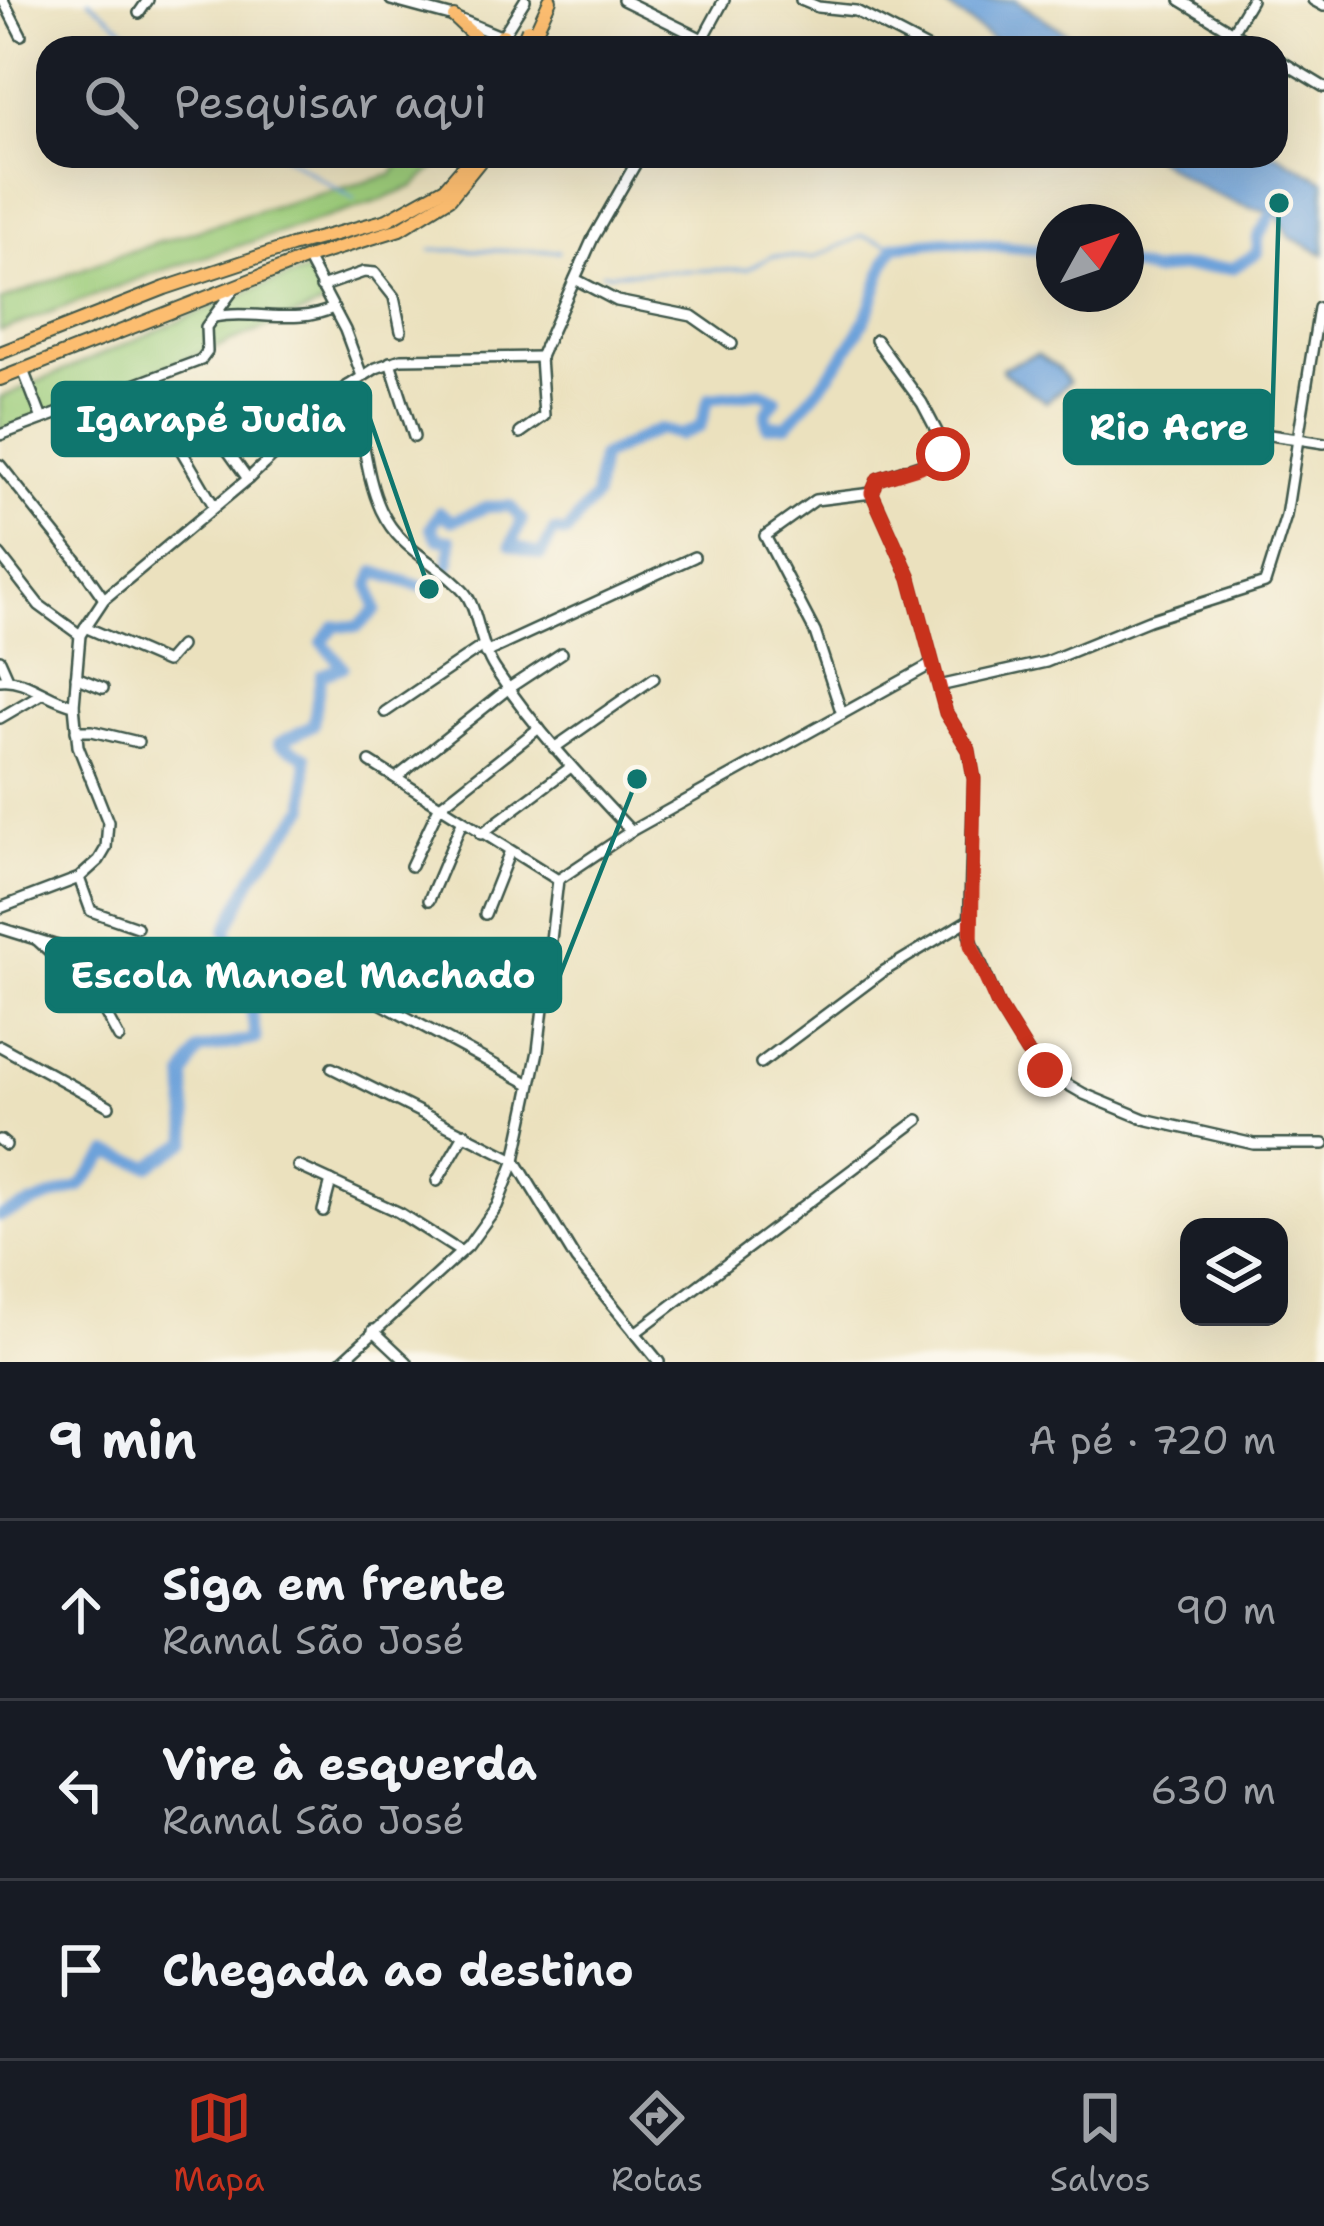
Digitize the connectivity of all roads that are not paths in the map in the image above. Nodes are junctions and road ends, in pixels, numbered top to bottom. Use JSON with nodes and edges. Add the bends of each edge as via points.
{"nodes":[{"id":1,"x":3,"y":0,"type":"edge"},
{"id":2,"x":148,"y":0,"type":"edge"},
{"id":3,"x":392,"y":0,"type":"edge"},
{"id":4,"x":447,"y":0,"type":"edge"},
{"id":5,"x":524,"y":0,"type":"edge"},
{"id":6,"x":540,"y":0,"type":"edge"},
{"id":7,"x":550,"y":0,"type":"edge"},
{"id":8,"x":622,"y":0,"type":"edge"},
{"id":9,"x":724,"y":0,"type":"edge"},
{"id":10,"x":801,"y":0,"type":"edge"},
{"id":11,"x":1180,"y":0,"type":"edge"},
{"id":12,"x":1251,"y":0,"type":"edge"},
{"id":13,"x":1314,"y":0,"type":"edge"},
{"id":14,"x":1324,"y":6,"type":"edge"},
{"id":15,"x":440,"y":12,"type":"junction"},
{"id":16,"x":140,"y":13,"type":"dead end"},
{"id":17,"x":454,"y":17,"type":"junction"},
{"id":18,"x":531,"y":30,"type":"junction"},
{"id":19,"x":1232,"y":32,"type":"junction"},
{"id":20,"x":21,"y":35,"type":"dead end"},
{"id":21,"x":503,"y":35,"type":"joint"},
{"id":22,"x":475,"y":36,"type":"edge"},
{"id":23,"x":529,"y":36,"type":"edge"},
{"id":24,"x":686,"y":36,"type":"edge"},
{"id":25,"x":704,"y":36,"type":"edge"},
{"id":26,"x":904,"y":36,"type":"edge"},
{"id":27,"x":1239,"y":36,"type":"edge"},
{"id":28,"x":1288,"y":65,"type":"edge"},
{"id":29,"x":1324,"y":87,"type":"edge"},
{"id":30,"x":462,"y":168,"type":"edge"},
{"id":31,"x":475,"y":168,"type":"edge"},
{"id":32,"x":633,"y":168,"type":"edge"},
{"id":33,"x":308,"y":258,"type":"junction"},
{"id":34,"x":575,"y":279,"type":"junction"},
{"id":35,"x":236,"y":286,"type":"junction"},
{"id":36,"x":321,"y":287,"type":"junction"},
{"id":37,"x":333,"y":308,"type":"junction"},
{"id":38,"x":1318,"y":308,"type":"dead end"},
{"id":39,"x":214,"y":316,"type":"junction"},
{"id":40,"x":57,"y":330,"type":"junction"},
{"id":41,"x":401,"y":331,"type":"dead end"},
{"id":42,"x":877,"y":340,"type":"dead end"},
{"id":43,"x":732,"y":344,"type":"dead end"},
{"id":44,"x":0,"y":353,"type":"edge"},
{"id":45,"x":64,"y":355,"type":"junction"},
{"id":46,"x":540,"y":357,"type":"junction"},
{"id":47,"x":390,"y":362,"type":"junction"},
{"id":48,"x":23,"y":370,"type":"junction"},
{"id":49,"x":362,"y":376,"type":"junction"},
{"id":50,"x":0,"y":379,"type":"edge"},
{"id":51,"x":349,"y":386,"type":"junction"},
{"id":52,"x":42,"y":419,"type":"junction"},
{"id":53,"x":1164,"y":420,"type":"dead end"},
{"id":54,"x":215,"y":433,"type":"dead end"},
{"id":55,"x":520,"y":433,"type":"dead end"},
{"id":56,"x":0,"y":435,"type":"edge"},
{"id":57,"x":414,"y":437,"type":"dead end"},
{"id":58,"x":175,"y":438,"type":"dead end"},
{"id":59,"x":1298,"y":440,"type":"junction"},
{"id":60,"x":1324,"y":443,"type":"edge"},
{"id":61,"x":0,"y":465,"type":"edge"},
{"id":62,"x":248,"y":479,"type":"junction"},
{"id":63,"x":872,"y":493,"type":"junction"},
{"id":64,"x":214,"y":506,"type":"junction"},
{"id":65,"x":0,"y":555,"type":"edge"},
{"id":66,"x":694,"y":556,"type":"dead end"},
{"id":67,"x":104,"y":599,"type":"junction"},
{"id":68,"x":82,"y":631,"type":"junction"},
{"id":69,"x":180,"y":646,"type":"dead end"},
{"id":70,"x":483,"y":650,"type":"junction"},
{"id":71,"x":562,"y":653,"type":"dead end"},
{"id":72,"x":0,"y":660,"type":"edge"},
{"id":73,"x":932,"y":664,"type":"junction"},
{"id":74,"x":76,"y":677,"type":"junction"},
{"id":75,"x":654,"y":678,"type":"dead end"},
{"id":76,"x":4,"y":679,"type":"edge"},
{"id":77,"x":939,"y":686,"type":"junction"},
{"id":78,"x":103,"y":688,"type":"dead end"},
{"id":79,"x":509,"y":688,"type":"junction"},
{"id":80,"x":41,"y":694,"type":"junction"},
{"id":81,"x":74,"y":705,"type":"junction"},
{"id":82,"x":385,"y":712,"type":"dead end"},
{"id":83,"x":842,"y":714,"type":"junction"},
{"id":84,"x":0,"y":718,"type":"edge"},
{"id":85,"x":539,"y":728,"type":"junction"},
{"id":86,"x":76,"y":731,"type":"junction"},
{"id":87,"x":138,"y":742,"type":"dead end"},
{"id":88,"x":554,"y":748,"type":"junction"},
{"id":89,"x":370,"y":762,"type":"dead end"},
{"id":90,"x":571,"y":767,"type":"junction"},
{"id":91,"x":396,"y":778,"type":"junction"},
{"id":92,"x":440,"y":807,"type":"junction"},
{"id":93,"x":462,"y":822,"type":"junction"},
{"id":94,"x":631,"y":831,"type":"junction"},
{"id":95,"x":481,"y":833,"type":"junction"},
{"id":96,"x":510,"y":851,"type":"junction"},
{"id":97,"x":411,"y":866,"type":"dead end"},
{"id":98,"x":79,"y":878,"type":"junction"},
{"id":99,"x":558,"y":880,"type":"junction"},
{"id":100,"x":429,"y":901,"type":"dead end"},
{"id":101,"x":0,"y":908,"type":"edge"},
{"id":102,"x":484,"y":914,"type":"dead end"},
{"id":103,"x":970,"y":919,"type":"junction"},
{"id":104,"x":137,"y":927,"type":"dead end"},
{"id":105,"x":0,"y":928,"type":"edge"},
{"id":106,"x":37,"y":940,"type":"junction"},
{"id":107,"x":475,"y":950,"type":"dead end"},
{"id":108,"x":138,"y":971,"type":"dead end"},
{"id":109,"x":547,"y":976,"type":"junction"},
{"id":110,"x":382,"y":1004,"type":"dead end"},
{"id":111,"x":119,"y":1038,"type":"dead end"},
{"id":112,"x":0,"y":1046,"type":"edge"},
{"id":113,"x":761,"y":1063,"type":"dead end"},
{"id":114,"x":332,"y":1068,"type":"dead end"},
{"id":115,"x":530,"y":1084,"type":"junction"},
{"id":116,"x":109,"y":1106,"type":"dead end"},
{"id":117,"x":918,"y":1120,"type":"dead end"},
{"id":118,"x":465,"y":1133,"type":"junction"},
{"id":119,"x":1324,"y":1144,"type":"edge"},
{"id":120,"x":515,"y":1160,"type":"junction"},
{"id":121,"x":298,"y":1166,"type":"dead end"},
{"id":122,"x":331,"y":1181,"type":"junction"},
{"id":123,"x":437,"y":1181,"type":"dead end"},
{"id":124,"x":323,"y":1211,"type":"dead end"},
{"id":125,"x":461,"y":1252,"type":"junction"},
{"id":126,"x":373,"y":1330,"type":"junction"},
{"id":127,"x":634,"y":1333,"type":"junction"},
{"id":128,"x":341,"y":1362,"type":"edge"},
{"id":129,"x":407,"y":1362,"type":"edge"},
{"id":130,"x":659,"y":1362,"type":"edge"}],
"edges":[{"from":1,"to":20,"type":"street"},
{"from":2,"to":16,"type":"street"},
{"from":3,"to":15,"type":"street"},
{"from":4,"to":15,"type":"street"},
{"from":5,"to":21,"type":"street"},
{"from":6,"to":18,"type":"main road"},
{"from":7,"to":18,"type":"main road"},
{"from":8,"to":24,"type":"street"},
{"from":9,"to":25,"type":"street"},
{"from":10,"to":26,"type":"street","via":[[856,11]]},
{"from":11,"to":19,"type":"street"},
{"from":12,"to":19,"type":"street"},
{"from":13,"to":14,"type":"street"},
{"from":15,"to":17,"type":"street"},
{"from":17,"to":21,"type":"street"},
{"from":17,"to":22,"type":"main road"},
{"from":18,"to":23,"type":"main road","bridge":true},
{"from":19,"to":27,"type":"street"},
{"from":28,"to":29,"type":"street"},
{"from":30,"to":40,"type":"main road","via":[[445,188],[387,220]]},
{"from":31,"to":33,"type":"main road","via":[[430,213]]},
{"from":32,"to":34,"type":"street"},
{"from":33,"to":35,"type":"main road"},
{"from":33,"to":36,"type":"street"},
{"from":34,"to":43,"type":"street","via":[[617,302],[692,316]]},
{"from":34,"to":46,"type":"street"},
{"from":35,"to":39,"type":"street"},
{"from":35,"to":45,"type":"main road"},
{"from":36,"to":37,"type":"street"},
{"from":36,"to":41,"type":"street","via":[[377,274],[392,294]]},
{"from":37,"to":39,"type":"street","via":[[308,318]]},
{"from":37,"to":49,"type":"street"},
{"from":38,"to":59,"type":"street"},
{"from":39,"to":52,"type":"street","via":[[201,360]]},
{"from":40,"to":44,"type":"main road"},
{"from":40,"to":45,"type":"main road"},
{"from":42,"to":63,"type":"street","via":[[944,446],[940,458],[883,477]]},
{"from":45,"to":48,"type":"main road"},
{"from":46,"to":47,"type":"street"},
{"from":46,"to":55,"type":"street","via":[[544,416]]},
{"from":47,"to":49,"type":"street"},
{"from":47,"to":57,"type":"street"},
{"from":48,"to":50,"type":"main road"},
{"from":48,"to":52,"type":"street"},
{"from":49,"to":51,"type":"street"},
{"from":51,"to":62,"type":"street"},
{"from":51,"to":70,"type":"street","via":[[376,499],[399,540],[471,602]]},
{"from":52,"to":56,"type":"street"},
{"from":53,"to":59,"type":"street"},
{"from":54,"to":62,"type":"street"},
{"from":58,"to":64,"type":"street"},
{"from":59,"to":60,"type":"street"},
{"from":59,"to":77,"type":"street","via":[[1265,583],[1046,662]]},
{"from":61,"to":67,"type":"street"},
{"from":62,"to":64,"type":"street"},
{"from":63,"to":73,"type":"street","via":[[910,578]]},
{"from":63,"to":83,"type":"street","via":[[824,497],[766,534],[815,632]]},
{"from":64,"to":67,"type":"street"},
{"from":65,"to":68,"type":"street","via":[[38,605]]},
{"from":66,"to":70,"type":"street"},
{"from":67,"to":68,"type":"street"},
{"from":68,"to":69,"type":"street","via":[[166,662]]},
{"from":68,"to":74,"type":"street"},
{"from":70,"to":79,"type":"street"},
{"from":70,"to":82,"type":"street"},
{"from":71,"to":79,"type":"street"},
{"from":72,"to":76,"type":"street"},
{"from":73,"to":77,"type":"street"},
{"from":73,"to":83,"type":"street"},
{"from":74,"to":78,"type":"street"},
{"from":74,"to":81,"type":"street"},
{"from":75,"to":88,"type":"street"},
{"from":76,"to":80,"type":"street"},
{"from":77,"to":103,"type":"street","via":[[974,779]]},
{"from":79,"to":85,"type":"street"},
{"from":79,"to":91,"type":"street"},
{"from":80,"to":81,"type":"street"},
{"from":80,"to":84,"type":"street"},
{"from":81,"to":86,"type":"street"},
{"from":83,"to":94,"type":"street"},
{"from":85,"to":88,"type":"street"},
{"from":85,"to":92,"type":"street"},
{"from":86,"to":87,"type":"street"},
{"from":86,"to":98,"type":"street","via":[[109,836]]},
{"from":88,"to":90,"type":"street"},
{"from":89,"to":91,"type":"street"},
{"from":90,"to":94,"type":"street"},
{"from":90,"to":95,"type":"street"},
{"from":91,"to":92,"type":"street"},
{"from":92,"to":93,"type":"street"},
{"from":92,"to":97,"type":"street"},
{"from":93,"to":95,"type":"street"},
{"from":93,"to":100,"type":"street"},
{"from":94,"to":99,"type":"street"},
{"from":95,"to":96,"type":"street"},
{"from":96,"to":99,"type":"street"},
{"from":96,"to":102,"type":"street"},
{"from":98,"to":101,"type":"street"},
{"from":98,"to":104,"type":"street","via":[[88,908]]},
{"from":99,"to":109,"type":"street"},
{"from":103,"to":113,"type":"street"},
{"from":103,"to":119,"type":"street","via":[[971,945],[998,1005],[1045,1070],[1144,1119],[1254,1144]]},
{"from":105,"to":106,"type":"street"},
{"from":106,"to":108,"type":"street"},
{"from":106,"to":111,"type":"street","via":[[94,992]]},
{"from":107,"to":109,"type":"street"},
{"from":109,"to":115,"type":"street"},
{"from":110,"to":115,"type":"street"},
{"from":112,"to":116,"type":"street"},
{"from":114,"to":118,"type":"street"},
{"from":115,"to":120,"type":"street"},
{"from":117,"to":127,"type":"street"},
{"from":118,"to":120,"type":"street"},
{"from":118,"to":123,"type":"street"},
{"from":120,"to":125,"type":"street","via":[[491,1218]]},
{"from":120,"to":127,"type":"street","via":[[576,1260]]},
{"from":121,"to":122,"type":"street"},
{"from":122,"to":124,"type":"street"},
{"from":122,"to":125,"type":"street"},
{"from":125,"to":126,"type":"street"},
{"from":126,"to":128,"type":"street"},
{"from":126,"to":129,"type":"street"},
{"from":127,"to":130,"type":"street"}]}
